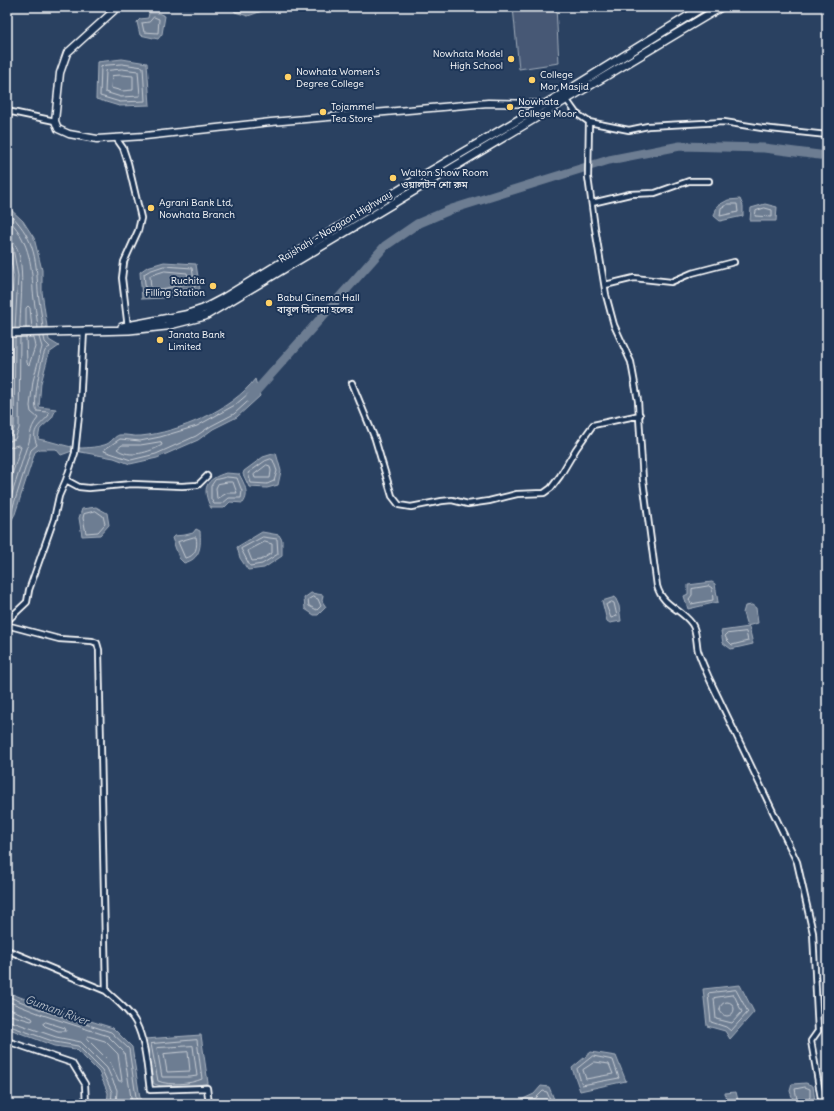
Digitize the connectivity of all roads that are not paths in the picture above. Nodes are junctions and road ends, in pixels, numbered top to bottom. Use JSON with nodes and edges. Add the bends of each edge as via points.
{"nodes":[{"id":1,"x":118,"y":7,"type":"edge"},
{"id":2,"x":702,"y":7,"type":"edge"},
{"id":3,"x":721,"y":7,"type":"edge"},
{"id":4,"x":655,"y":36,"type":"junction"},
{"id":5,"x":659,"y":43,"type":"junction"},
{"id":6,"x":566,"y":99,"type":"junction"},
{"id":7,"x":545,"y":104,"type":"junction"},
{"id":8,"x":7,"y":111,"type":"edge"},
{"id":9,"x":55,"y":120,"type":"junction"},
{"id":10,"x":589,"y":122,"type":"junction"},
{"id":11,"x":502,"y":134,"type":"junction"},
{"id":12,"x":827,"y":135,"type":"edge"},
{"id":13,"x":116,"y":138,"type":"junction"},
{"id":14,"x":709,"y":181,"type":"dead end"},
{"id":15,"x":592,"y":203,"type":"junction"},
{"id":16,"x":734,"y":262,"type":"dead end"},
{"id":17,"x":604,"y":285,"type":"junction"},
{"id":18,"x":128,"y":328,"type":"junction"},
{"id":19,"x":84,"y":330,"type":"junction"},
{"id":20,"x":7,"y":334,"type":"edge"},
{"id":21,"x":352,"y":383,"type":"dead end"},
{"id":22,"x":640,"y":415,"type":"junction"},
{"id":23,"x":207,"y":476,"type":"dead end"},
{"id":24,"x":66,"y":480,"type":"junction"},
{"id":25,"x":7,"y":622,"type":"edge"},
{"id":26,"x":7,"y":950,"type":"edge"},
{"id":27,"x":106,"y":991,"type":"junction"},
{"id":28,"x":7,"y":1041,"type":"edge"},
{"id":29,"x":86,"y":1104,"type":"edge"},
{"id":30,"x":209,"y":1104,"type":"edge"},
{"id":31,"x":822,"y":1104,"type":"edge"}],
"edges":[{"from":1,"to":9,"type":"street","via":[[67,53],[60,73]]},
{"from":2,"to":4,"type":"main road","name":"Rajshahi - Naogaon Highway"},
{"from":3,"to":5,"type":"main road","name":"Rajshahi - Naogaon Highway"},
{"from":4,"to":5,"type":"main road"},
{"from":4,"to":7,"type":"main road","name":"Rajshahi - Naogaon Highway"},
{"from":5,"to":6,"type":"main road","name":"Rajshahi - Naogaon Highway"},
{"from":6,"to":10,"type":"street","via":[[576,113]]},
{"from":6,"to":11,"type":"main road","name":"Rajshahi - Naogaon Highway"},
{"from":7,"to":11,"type":"main road","name":"Rajshahi - Naogaon Highway"},
{"from":7,"to":13,"type":"street","via":[[488,103]]},
{"from":8,"to":9,"type":"street"},
{"from":9,"to":13,"type":"street","via":[[58,129],[69,134],[97,139]]},
{"from":10,"to":12,"type":"street","via":[[628,130],[648,126],[724,122]]},
{"from":10,"to":15,"type":"street","via":[[588,177]]},
{"from":11,"to":18,"type":"main road","name":"Rajshahi - Naogaon Highway","via":[[205,316],[166,326]]},
{"from":13,"to":18,"type":"street","via":[[128,163],[141,218],[124,262],[122,278]]},
{"from":14,"to":15,"type":"street","via":[[689,181],[655,193],[630,194]]},
{"from":15,"to":17,"type":"street"},
{"from":16,"to":17,"type":"street","via":[[692,273],[671,282],[634,278]]},
{"from":17,"to":22,"type":"street","via":[[614,325],[631,362]]},
{"from":18,"to":19,"type":"main road","name":"Rajshahi - Naogaon Highway"},
{"from":19,"to":20,"type":"main road","name":"Rajshahi - Naogaon Highway"},
{"from":19,"to":24,"type":"street","via":[[76,446]]},
{"from":21,"to":22,"type":"street","via":[[375,439],[392,496],[399,505],[411,507],[442,500],[468,504],[517,494],[544,493],[560,476],[593,425]]},
{"from":22,"to":31,"type":"street","via":[[643,480],[660,596],[693,625],[698,650],[709,678],[797,862],[813,933],[818,1030],[811,1041]]},
{"from":23,"to":24,"type":"street","via":[[198,485],[182,486],[132,484],[89,488],[79,487]]},
{"from":24,"to":25,"type":"street","via":[[26,602]]},
{"from":25,"to":27,"type":"street","via":[[10,626],[59,639],[92,641],[97,643],[99,650]]},
{"from":26,"to":27,"type":"street"},
{"from":27,"to":30,"type":"street","via":[[136,1023],[150,1090],[207,1088]]},
{"from":28,"to":29,"type":"street","via":[[72,1064],[85,1084]]}]}
